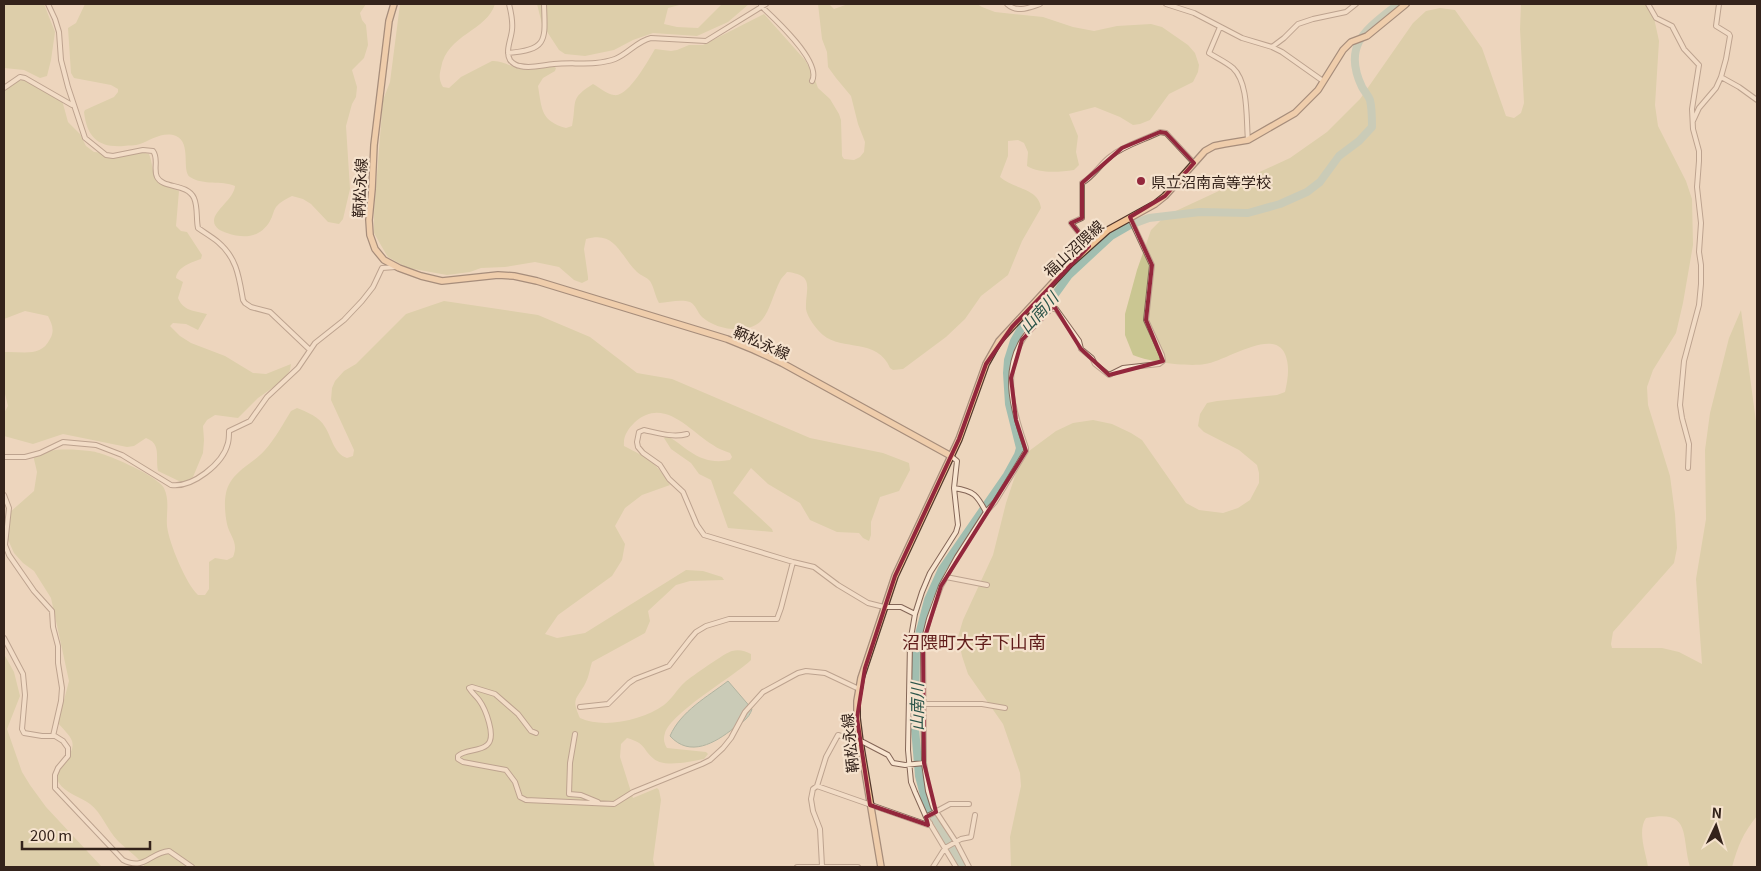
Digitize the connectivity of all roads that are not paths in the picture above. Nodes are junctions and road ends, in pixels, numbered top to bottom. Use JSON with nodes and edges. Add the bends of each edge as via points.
{"nodes":[{"id":1,"x":48,"y":4,"type":"edge"},
{"id":2,"x":394,"y":4,"type":"edge"},
{"id":3,"x":508,"y":4,"type":"edge"},
{"id":4,"x":544,"y":4,"type":"edge"},
{"id":5,"x":1007,"y":4,"type":"edge"},
{"id":6,"x":1040,"y":4,"type":"edge"},
{"id":7,"x":1166,"y":4,"type":"edge"},
{"id":8,"x":1356,"y":4,"type":"edge"},
{"id":9,"x":1406,"y":4,"type":"edge"},
{"id":10,"x":1648,"y":4,"type":"edge"},
{"id":11,"x":1718,"y":4,"type":"edge"},
{"id":12,"x":763,"y":5,"type":"edge"},
{"id":13,"x":1220,"y":27,"type":"junction"},
{"id":14,"x":1272,"y":47,"type":"junction"},
{"id":15,"x":508,"y":53,"type":"junction"},
{"id":16,"x":1721,"y":77,"type":"junction"},
{"id":17,"x":812,"y":81,"type":"dead end"},
{"id":18,"x":1324,"y":81,"type":"junction"},
{"id":19,"x":4,"y":88,"type":"edge"},
{"id":20,"x":1757,"y":100,"type":"edge"},
{"id":21,"x":72,"y":105,"type":"junction"},
{"id":22,"x":1692,"y":122,"type":"junction"},
{"id":23,"x":1248,"y":140,"type":"junction"},
{"id":24,"x":1194,"y":163,"type":"junction"},
{"id":25,"x":1130,"y":219,"type":"junction"},
{"id":26,"x":1090,"y":246,"type":"junction"},
{"id":27,"x":398,"y":267,"type":"junction"},
{"id":28,"x":1034,"y":308,"type":"junction"},
{"id":29,"x":1043,"y":316,"type":"junction"},
{"id":30,"x":310,"y":350,"type":"junction"},
{"id":31,"x":687,"y":434,"type":"dead end"},
{"id":32,"x":952,"y":456,"type":"junction"},
{"id":33,"x":4,"y":457,"type":"edge"},
{"id":34,"x":1688,"y":468,"type":"dead end"},
{"id":35,"x":954,"y":488,"type":"junction"},
{"id":36,"x":4,"y":495,"type":"edge"},
{"id":37,"x":986,"y":511,"type":"junction"},
{"id":38,"x":793,"y":562,"type":"junction"},
{"id":39,"x":946,"y":577,"type":"junction"},
{"id":40,"x":987,"y":585,"type":"dead end"},
{"id":41,"x":884,"y":607,"type":"junction"},
{"id":42,"x":915,"y":614,"type":"junction"},
{"id":43,"x":4,"y":638,"type":"edge"},
{"id":44,"x":860,"y":688,"type":"junction"},
{"id":45,"x":911,"y":704,"type":"junction"},
{"id":46,"x":923,"y":704,"type":"junction"},
{"id":47,"x":580,"y":707,"type":"dead end"},
{"id":48,"x":1005,"y":708,"type":"dead end"},
{"id":49,"x":536,"y":733,"type":"dead end"},
{"id":50,"x":574,"y":734,"type":"dead end"},
{"id":51,"x":53,"y":736,"type":"junction"},
{"id":52,"x":860,"y":742,"type":"junction"},
{"id":53,"x":923,"y":764,"type":"junction"},
{"id":54,"x":910,"y":765,"type":"junction"},
{"id":55,"x":817,"y":786,"type":"junction"},
{"id":56,"x":602,"y":804,"type":"junction"},
{"id":57,"x":870,"y":804,"type":"junction"},
{"id":58,"x":970,"y":804,"type":"dead end"},
{"id":59,"x":935,"y":812,"type":"junction"},
{"id":60,"x":975,"y":815,"type":"dead end"},
{"id":61,"x":928,"y":816,"type":"junction"},
{"id":62,"x":930,"y":823,"type":"junction"},
{"id":63,"x":955,"y":843,"type":"junction"},
{"id":64,"x":947,"y":847,"type":"junction"},
{"id":65,"x":822,"y":866,"type":"edge"},
{"id":66,"x":192,"y":867,"type":"edge"},
{"id":67,"x":797,"y":867,"type":"edge"},
{"id":68,"x":858,"y":867,"type":"edge"},
{"id":69,"x":881,"y":867,"type":"edge"},
{"id":70,"x":934,"y":867,"type":"edge"},
{"id":71,"x":956,"y":867,"type":"edge"},
{"id":72,"x":969,"y":867,"type":"edge"}],
"edges":[{"from":1,"to":21,"type":"street","via":[[59,32],[61,60]]},
{"from":2,"to":27,"type":"main road","name":"鞆松永線","via":[[376,113],[368,220],[375,249],[384,260]]},
{"from":3,"to":15,"type":"street","via":[[512,32]]},
{"from":4,"to":15,"type":"street","via":[[545,37],[540,44],[525,52]]},
{"from":5,"to":6,"type":"street","via":[[1017,10]]},
{"from":7,"to":13,"type":"street","via":[[1194,13]]},
{"from":8,"to":14,"type":"street","via":[[1346,12],[1298,24]]},
{"from":9,"to":18,"type":"main road","name":"福山沼隈線","via":[[1351,42]]},
{"from":10,"to":22,"type":"street","via":[[1656,18],[1672,26],[1684,49],[1699,66]]},
{"from":11,"to":16,"type":"street","via":[[1716,26],[1730,36]]},
{"from":12,"to":15,"type":"street","via":[[706,41],[646,39],[612,60],[532,67],[518,66],[510,61]]},
{"from":12,"to":17,"type":"street","via":[[809,58],[814,72]]},
{"from":13,"to":14,"type":"street"},
{"from":13,"to":23,"type":"street","via":[[1209,53],[1231,67],[1242,84]]},
{"from":14,"to":18,"type":"street"},
{"from":16,"to":20,"type":"street"},
{"from":16,"to":22,"type":"street"},
{"from":18,"to":23,"type":"main road","name":"福山沼隈線","via":[[1295,113]]},
{"from":19,"to":21,"type":"street","via":[[20,77],[25,78]]},
{"from":21,"to":30,"type":"street","via":[[85,138],[103,153],[113,156],[143,150],[156,154],[157,176],[162,182],[189,191],[195,201],[198,228],[219,242],[237,265],[245,303],[270,312]]},
{"from":22,"to":34,"type":"street","via":[[1699,151],[1697,187],[1701,223],[1701,284],[1682,376],[1680,405],[1689,444]]},
{"from":23,"to":24,"type":"main road","name":"福山沼隈線","via":[[1214,146]]},
{"from":24,"to":25,"type":"main road","name":"福山沼隈線","via":[[1166,196]]},
{"from":24,"to":26,"type":"street","via":[[1166,133],[1160,132],[1122,148],[1109,158],[1082,183],[1082,218],[1071,223]]},
{"from":25,"to":26,"type":"main road","name":"福山沼隈線","via":[[1108,230]]},
{"from":25,"to":29,"type":"street","via":[[1152,265],[1146,320],[1163,361],[1123,368],[1109,375],[1081,349],[1079,341],[1056,309]]},
{"from":26,"to":28,"type":"main road","name":"福山沼隈線","via":[[1070,264]]},
{"from":27,"to":30,"type":"street","via":[[382,268],[362,302]]},
{"from":27,"to":32,"type":"main road","name":"鞆松永線","via":[[442,281],[498,275],[530,279],[727,339],[782,363]]},
{"from":28,"to":29,"type":"street"},
{"from":28,"to":32,"type":"main road","name":"福山沼隈線","via":[[999,341],[986,364]]},
{"from":29,"to":37,"type":"street","via":[[1022,340],[1011,378],[1016,420],[1026,451],[996,502]]},
{"from":30,"to":33,"type":"street","via":[[298,368],[267,397],[250,421],[229,431],[228,443],[219,458],[194,481],[170,485],[122,455],[96,445],[63,442],[25,457]]},
{"from":31,"to":38,"type":"street","via":[[663,435],[644,430],[639,432],[637,442],[643,453],[660,465],[668,479],[684,492],[700,532]]},
{"from":32,"to":35,"type":"street","via":[[957,461]]},
{"from":32,"to":41,"type":"main road","name":"鞆松永線","via":[[910,542]]},
{"from":35,"to":37,"type":"street","via":[[977,496]]},
{"from":35,"to":42,"type":"street","via":[[956,532],[930,573]]},
{"from":36,"to":51,"type":"street","via":[[9,508],[5,545],[9,555],[52,611],[62,688]]},
{"from":37,"to":39,"type":"street"},
{"from":38,"to":41,"type":"street","via":[[814,567],[868,602]]},
{"from":38,"to":47,"type":"street","via":[[777,619],[729,619],[706,626],[696,632],[669,666],[629,683],[608,704]]},
{"from":39,"to":40,"type":"street"},
{"from":39,"to":46,"type":"street","via":[[923,644]]},
{"from":41,"to":42,"type":"street","via":[[901,607]]},
{"from":41,"to":44,"type":"main road","name":"鞆松永線"},
{"from":42,"to":45,"type":"street","via":[[910,643]]},
{"from":43,"to":51,"type":"street","via":[[23,674],[22,729]]},
{"from":44,"to":52,"type":"main road","name":"鞆松永線","via":[[857,718]]},
{"from":44,"to":56,"type":"street","via":[[825,673],[798,673],[772,686],[752,702],[731,738],[710,760],[633,792],[614,804]]},
{"from":45,"to":46,"type":"street"},
{"from":45,"to":54,"type":"street"},
{"from":46,"to":48,"type":"street","via":[[982,704]]},
{"from":46,"to":53,"type":"street"},
{"from":49,"to":56,"type":"street","via":[[496,694],[472,687],[469,688],[480,701],[488,719],[490,740],[479,749],[461,753],[458,758],[463,762],[506,770],[516,782],[520,797],[526,800]]},
{"from":50,"to":56,"type":"street","via":[[569,794],[581,795]]},
{"from":51,"to":66,"type":"street","via":[[68,748],[66,760],[55,775],[55,788],[123,860],[131,866],[140,866],[169,851]]},
{"from":52,"to":54,"type":"street","via":[[888,755],[893,763]]},
{"from":52,"to":55,"type":"street","via":[[838,735],[826,757]]},
{"from":52,"to":57,"type":"main road","name":"鞆松永線"},
{"from":53,"to":54,"type":"street"},
{"from":53,"to":59,"type":"street"},
{"from":54,"to":61,"type":"street","via":[[912,782]]},
{"from":55,"to":57,"type":"street"},
{"from":55,"to":65,"type":"street","via":[[813,789],[812,799],[820,829]]},
{"from":57,"to":62,"type":"street","via":[[928,825]]},
{"from":57,"to":69,"type":"main road","name":"鞆松永線"},
{"from":58,"to":59,"type":"street","via":[[944,805]]},
{"from":59,"to":61,"type":"street"},
{"from":59,"to":63,"type":"street"},
{"from":60,"to":63,"type":"street","via":[[971,837]]},
{"from":61,"to":62,"type":"street"},
{"from":62,"to":64,"type":"street"},
{"from":63,"to":64,"type":"street"},
{"from":63,"to":72,"type":"street"},
{"from":64,"to":70,"type":"street"},
{"from":64,"to":71,"type":"street"},
{"from":65,"to":67,"type":"street"},
{"from":65,"to":68,"type":"street"}]}
